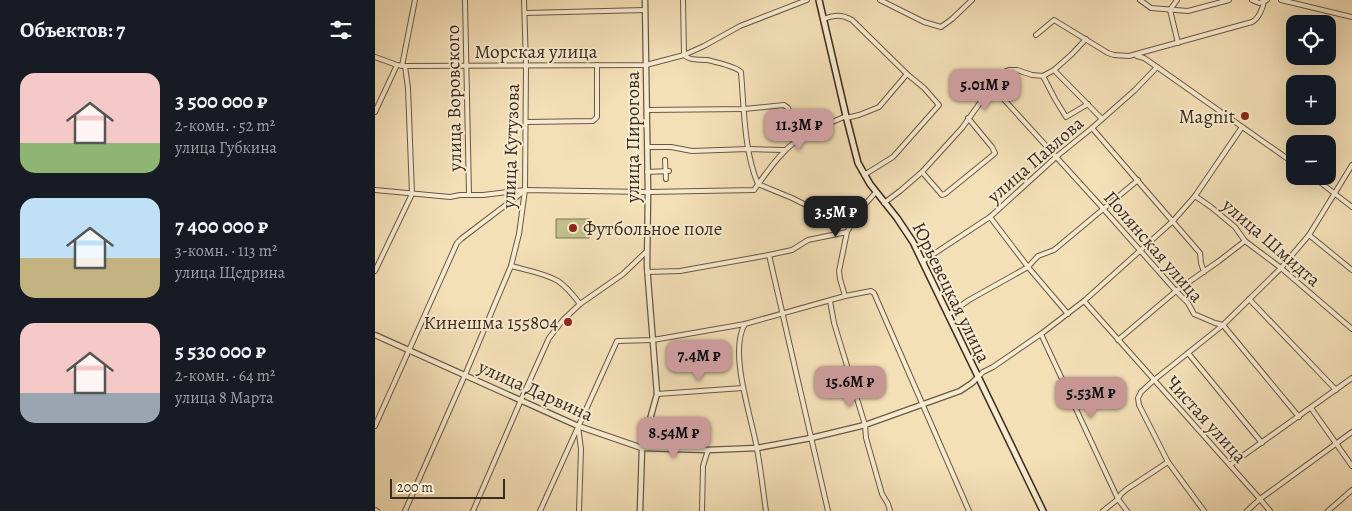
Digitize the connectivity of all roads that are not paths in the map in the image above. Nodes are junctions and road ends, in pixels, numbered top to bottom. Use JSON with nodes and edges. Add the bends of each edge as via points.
{"nodes":[{"id":1,"x":415,"y":0,"type":"edge"},
{"id":2,"x":465,"y":0,"type":"edge"},
{"id":3,"x":524,"y":0,"type":"edge"},
{"id":4,"x":645,"y":0,"type":"edge"},
{"id":5,"x":683,"y":0,"type":"edge"},
{"id":6,"x":807,"y":0,"type":"edge"},
{"id":7,"x":819,"y":0,"type":"edge"},
{"id":8,"x":881,"y":0,"type":"edge"},
{"id":9,"x":972,"y":0,"type":"edge"},
{"id":10,"x":1140,"y":0,"type":"edge"},
{"id":11,"x":1149,"y":0,"type":"edge"},
{"id":12,"x":1177,"y":0,"type":"edge"},
{"id":13,"x":1229,"y":0,"type":"edge"},
{"id":14,"x":1252,"y":0,"type":"edge"},
{"id":15,"x":1281,"y":0,"type":"edge"},
{"id":16,"x":1309,"y":0,"type":"edge"},
{"id":17,"x":1266,"y":1,"type":"edge"},
{"id":18,"x":1146,"y":5,"type":"junction"},
{"id":19,"x":1305,"y":6,"type":"junction"},
{"id":20,"x":645,"y":10,"type":"junction"},
{"id":21,"x":1170,"y":10,"type":"junction"},
{"id":22,"x":525,"y":14,"type":"junction"},
{"id":23,"x":1352,"y":17,"type":"edge"},
{"id":24,"x":823,"y":19,"type":"junction"},
{"id":25,"x":1036,"y":36,"type":"dead end"},
{"id":26,"x":1086,"y":39,"type":"junction"},
{"id":27,"x":1178,"y":43,"type":"junction"},
{"id":28,"x":684,"y":55,"type":"junction"},
{"id":29,"x":1134,"y":55,"type":"junction"},
{"id":30,"x":375,"y":57,"type":"edge"},
{"id":31,"x":397,"y":65,"type":"junction"},
{"id":32,"x":466,"y":65,"type":"junction"},
{"id":33,"x":526,"y":65,"type":"junction"},
{"id":34,"x":597,"y":65,"type":"junction"},
{"id":35,"x":646,"y":65,"type":"junction"},
{"id":36,"x":404,"y":66,"type":"junction"},
{"id":37,"x":1157,"y":66,"type":"junction"},
{"id":38,"x":1054,"y":70,"type":"junction"},
{"id":39,"x":907,"y":74,"type":"junction"},
{"id":40,"x":1043,"y":76,"type":"junction"},
{"id":41,"x":991,"y":88,"type":"junction"},
{"id":42,"x":1088,"y":104,"type":"junction"},
{"id":43,"x":744,"y":109,"type":"junction"},
{"id":44,"x":647,"y":110,"type":"junction"},
{"id":45,"x":375,"y":112,"type":"edge"},
{"id":46,"x":846,"y":117,"type":"junction"},
{"id":47,"x":968,"y":118,"type":"junction"},
{"id":48,"x":1102,"y":119,"type":"junction"},
{"id":49,"x":526,"y":122,"type":"junction"},
{"id":50,"x":1242,"y":127,"type":"junction"},
{"id":51,"x":1092,"y":128,"type":"junction"},
{"id":52,"x":806,"y":134,"type":"junction"},
{"id":53,"x":647,"y":147,"type":"junction"},
{"id":54,"x":748,"y":149,"type":"junction"},
{"id":55,"x":784,"y":150,"type":"junction"},
{"id":56,"x":1056,"y":157,"type":"junction"},
{"id":57,"x":1286,"y":158,"type":"edge"},
{"id":58,"x":665,"y":160,"type":"dead end"},
{"id":59,"x":1352,"y":165,"type":"edge"},
{"id":60,"x":667,"y":171,"type":"junction"},
{"id":61,"x":647,"y":172,"type":"junction"},
{"id":62,"x":922,"y":172,"type":"junction"},
{"id":63,"x":864,"y":175,"type":"junction"},
{"id":64,"x":666,"y":179,"type":"dead end"},
{"id":65,"x":1139,"y":180,"type":"junction"},
{"id":66,"x":758,"y":184,"type":"junction"},
{"id":67,"x":1324,"y":185,"type":"edge"},
{"id":68,"x":375,"y":190,"type":"edge"},
{"id":69,"x":525,"y":190,"type":"junction"},
{"id":70,"x":648,"y":192,"type":"junction"},
{"id":71,"x":876,"y":192,"type":"junction"},
{"id":72,"x":412,"y":194,"type":"junction"},
{"id":73,"x":469,"y":194,"type":"junction"},
{"id":74,"x":1335,"y":194,"type":"junction"},
{"id":75,"x":1195,"y":196,"type":"junction"},
{"id":76,"x":884,"y":202,"type":"junction"},
{"id":77,"x":1352,"y":207,"type":"edge"},
{"id":78,"x":1104,"y":209,"type":"junction"},
{"id":79,"x":860,"y":210,"type":"junction"},
{"id":80,"x":990,"y":216,"type":"junction"},
{"id":81,"x":1173,"y":221,"type":"junction"},
{"id":82,"x":847,"y":232,"type":"junction"},
{"id":83,"x":1309,"y":236,"type":"junction"},
{"id":84,"x":1245,"y":240,"type":"junction"},
{"id":85,"x":1140,"y":251,"type":"junction"},
{"id":86,"x":646,"y":252,"type":"junction"},
{"id":87,"x":769,"y":255,"type":"junction"},
{"id":88,"x":923,"y":261,"type":"junction"},
{"id":89,"x":511,"y":266,"type":"junction"},
{"id":90,"x":1028,"y":267,"type":"junction"},
{"id":91,"x":1281,"y":268,"type":"junction"},
{"id":92,"x":1352,"y":270,"type":"edge"},
{"id":93,"x":375,"y":271,"type":"edge"},
{"id":94,"x":647,"y":272,"type":"junction"},
{"id":95,"x":1204,"y":272,"type":"junction"},
{"id":96,"x":1176,"y":291,"type":"junction"},
{"id":97,"x":845,"y":296,"type":"junction"},
{"id":98,"x":1249,"y":299,"type":"junction"},
{"id":99,"x":830,"y":301,"type":"junction"},
{"id":100,"x":1084,"y":301,"type":"junction"},
{"id":101,"x":581,"y":304,"type":"junction"},
{"id":102,"x":783,"y":314,"type":"junction"},
{"id":103,"x":1068,"y":314,"type":"junction"},
{"id":104,"x":948,"y":315,"type":"junction"},
{"id":105,"x":745,"y":324,"type":"junction"},
{"id":106,"x":1223,"y":324,"type":"junction"},
{"id":107,"x":1352,"y":329,"type":"edge"},
{"id":108,"x":1041,"y":334,"type":"junction"},
{"id":109,"x":375,"y":336,"type":"edge"},
{"id":110,"x":653,"y":340,"type":"junction"},
{"id":111,"x":1118,"y":340,"type":"junction"},
{"id":112,"x":408,"y":350,"type":"junction"},
{"id":113,"x":1188,"y":353,"type":"junction"},
{"id":114,"x":465,"y":375,"type":"junction"},
{"id":115,"x":978,"y":377,"type":"junction"},
{"id":116,"x":1352,"y":378,"type":"edge"},
{"id":117,"x":1154,"y":380,"type":"junction"},
{"id":118,"x":743,"y":388,"type":"junction"},
{"id":119,"x":1337,"y":390,"type":"junction"},
{"id":120,"x":657,"y":394,"type":"junction"},
{"id":121,"x":521,"y":400,"type":"junction"},
{"id":122,"x":923,"y":405,"type":"junction"},
{"id":123,"x":1311,"y":408,"type":"junction"},
{"id":124,"x":1299,"y":417,"type":"junction"},
{"id":125,"x":865,"y":425,"type":"junction"},
{"id":126,"x":375,"y":426,"type":"edge"},
{"id":127,"x":578,"y":426,"type":"junction"},
{"id":128,"x":1352,"y":432,"type":"edge"},
{"id":129,"x":811,"y":438,"type":"junction"},
{"id":130,"x":1262,"y":443,"type":"junction"},
{"id":131,"x":1337,"y":444,"type":"junction"},
{"id":132,"x":642,"y":448,"type":"junction"},
{"id":133,"x":757,"y":448,"type":"junction"},
{"id":134,"x":707,"y":450,"type":"junction"},
{"id":135,"x":1168,"y":462,"type":"junction"},
{"id":136,"x":1230,"y":466,"type":"junction"},
{"id":137,"x":1352,"y":466,"type":"edge"},
{"id":138,"x":1352,"y":490,"type":"edge"},
{"id":139,"x":1118,"y":499,"type":"junction"},
{"id":140,"x":1261,"y":499,"type":"junction"},
{"id":141,"x":405,"y":511,"type":"edge"},
{"id":142,"x":473,"y":511,"type":"edge"},
{"id":143,"x":541,"y":511,"type":"edge"},
{"id":144,"x":579,"y":511,"type":"edge"},
{"id":145,"x":640,"y":511,"type":"edge"},
{"id":146,"x":703,"y":511,"type":"edge"},
{"id":147,"x":766,"y":511,"type":"edge"},
{"id":148,"x":828,"y":511,"type":"edge"},
{"id":149,"x":890,"y":511,"type":"edge"},
{"id":150,"x":969,"y":511,"type":"edge"},
{"id":151,"x":1043,"y":511,"type":"edge"},
{"id":152,"x":1103,"y":511,"type":"edge"},
{"id":153,"x":1127,"y":511,"type":"edge"},
{"id":154,"x":1204,"y":511,"type":"edge"},
{"id":155,"x":1247,"y":511,"type":"edge"},
{"id":156,"x":1270,"y":511,"type":"edge"},
{"id":157,"x":1328,"y":511,"type":"edge"}],
"edges":[{"from":1,"to":36,"type":"street"},
{"from":2,"to":32,"type":"street","name":"улица Воровского"},
{"from":3,"to":22,"type":"street","name":"улица Кутузова"},
{"from":4,"to":20,"type":"street","name":"улица Пирогова"},
{"from":5,"to":28,"type":"street"},
{"from":6,"to":28,"type":"street","via":[[740,26]]},
{"from":7,"to":24,"type":"main road","name":"Юрьевецкая улица"},
{"from":8,"to":9,"type":"street","via":[[924,22],[941,26]]},
{"from":10,"to":18,"type":"street"},
{"from":11,"to":18,"type":"street"},
{"from":12,"to":21,"type":"street"},
{"from":13,"to":21,"type":"street","via":[[1193,10]]},
{"from":14,"to":17,"type":"street"},
{"from":15,"to":19,"type":"street"},
{"from":16,"to":19,"type":"street"},
{"from":17,"to":27,"type":"street","via":[[1256,20]]},
{"from":18,"to":21,"type":"street"},
{"from":19,"to":23,"type":"street"},
{"from":20,"to":22,"type":"street"},
{"from":20,"to":35,"type":"street","name":"улица Пирогова"},
{"from":21,"to":27,"type":"street"},
{"from":22,"to":33,"type":"street","name":"улица Кутузова"},
{"from":24,"to":39,"type":"street","via":[[844,16],[851,20]]},
{"from":24,"to":46,"type":"main road","name":"Юрьевецкая улица"},
{"from":25,"to":26,"type":"street","via":[[1054,20]]},
{"from":26,"to":29,"type":"street","via":[[1114,55]]},
{"from":26,"to":38,"type":"street"},
{"from":27,"to":29,"type":"street"},
{"from":28,"to":35,"type":"street","name":"Морская улица"},
{"from":28,"to":43,"type":"street","name":"Морская улица","via":[[740,70]]},
{"from":29,"to":37,"type":"street"},
{"from":30,"to":31,"type":"street","name":"Морская улица"},
{"from":31,"to":36,"type":"street","name":"Морская улица"},
{"from":31,"to":45,"type":"street"},
{"from":32,"to":33,"type":"street","name":"Морская улица"},
{"from":32,"to":36,"type":"street","name":"Морская улица"},
{"from":32,"to":73,"type":"street","name":"улица Воровского"},
{"from":33,"to":34,"type":"street","name":"Морская улица"},
{"from":33,"to":49,"type":"street","name":"улица Кутузова"},
{"from":34,"to":35,"type":"street","name":"Морская улица"},
{"from":34,"to":49,"type":"street","via":[[596,120]]},
{"from":35,"to":44,"type":"street","name":"улица Пирогова"},
{"from":36,"to":72,"type":"street","via":[[409,88]]},
{"from":37,"to":48,"type":"street","name":"улица Павлова"},
{"from":37,"to":50,"type":"street"},
{"from":38,"to":40,"type":"street"},
{"from":38,"to":42,"type":"street"},
{"from":39,"to":46,"type":"street","via":[[879,106]]},
{"from":39,"to":63,"type":"street","via":[[939,105],[893,157]]},
{"from":40,"to":41,"type":"street","via":[[1009,70],[999,76]]},
{"from":40,"to":42,"type":"street","via":[[1066,117]]},
{"from":41,"to":47,"type":"street"},
{"from":41,"to":56,"type":"street","name":"Полянская улица"},
{"from":42,"to":48,"type":"street"},
{"from":43,"to":44,"type":"street"},
{"from":43,"to":52,"type":"street","via":[[787,106],[796,124]]},
{"from":43,"to":54,"type":"street","name":"Морская улица"},
{"from":44,"to":53,"type":"street","name":"улица Пирогова"},
{"from":46,"to":52,"type":"street"},
{"from":46,"to":63,"type":"main road","name":"Юрьевецкая улица"},
{"from":47,"to":62,"type":"street"},
{"from":47,"to":62,"type":"street","via":[[995,153],[942,195]]},
{"from":48,"to":51,"type":"street","name":"улица Павлова"},
{"from":49,"to":69,"type":"street","name":"улица Кутузова"},
{"from":50,"to":57,"type":"street"},
{"from":50,"to":75,"type":"street"},
{"from":51,"to":56,"type":"street","name":"улица Павлова"},
{"from":51,"to":65,"type":"street"},
{"from":52,"to":55,"type":"street"},
{"from":53,"to":54,"type":"street","via":[[692,151]]},
{"from":53,"to":61,"type":"street","name":"улица Пирогова"},
{"from":54,"to":55,"type":"street"},
{"from":54,"to":66,"type":"street","name":"Морская улица"},
{"from":55,"to":66,"type":"street"},
{"from":56,"to":78,"type":"street","name":"Полянская улица"},
{"from":56,"to":80,"type":"street","name":"улица Павлова"},
{"from":58,"to":60,"type":"street"},
{"from":59,"to":74,"type":"street"},
{"from":60,"to":61,"type":"street"},
{"from":60,"to":64,"type":"street"},
{"from":61,"to":70,"type":"street","name":"улица Пирогова"},
{"from":62,"to":76,"type":"street"},
{"from":63,"to":71,"type":"main road","name":"Юрьевецкая улица"},
{"from":65,"to":78,"type":"street"},
{"from":65,"to":81,"type":"street"},
{"from":66,"to":70,"type":"street","via":[[754,190]]},
{"from":66,"to":79,"type":"street","via":[[806,205]]},
{"from":67,"to":74,"type":"street"},
{"from":68,"to":72,"type":"street"},
{"from":69,"to":70,"type":"street"},
{"from":69,"to":73,"type":"street"},
{"from":69,"to":89,"type":"street","name":"улица Кутузова"},
{"from":69,"to":112,"type":"street","via":[[457,243]]},
{"from":70,"to":86,"type":"street","name":"улица Пирогова"},
{"from":71,"to":76,"type":"main road","name":"Юрьевецкая улица"},
{"from":71,"to":79,"type":"street"},
{"from":72,"to":73,"type":"street","via":[[450,197]]},
{"from":72,"to":93,"type":"street"},
{"from":74,"to":77,"type":"street"},
{"from":74,"to":83,"type":"street"},
{"from":75,"to":81,"type":"street"},
{"from":75,"to":84,"type":"street","name":"улица Шмидта","via":[[1235,226]]},
{"from":76,"to":88,"type":"main road","name":"Юрьевецкая улица","via":[[906,230]]},
{"from":78,"to":85,"type":"street","name":"Полянская улица"},
{"from":78,"to":90,"type":"street","via":[[1054,250],[1038,256]]},
{"from":79,"to":82,"type":"street"},
{"from":80,"to":88,"type":"street","name":"улица Павлова"},
{"from":80,"to":90,"type":"street"},
{"from":81,"to":85,"type":"street"},
{"from":81,"to":95,"type":"street","via":[[1200,252]]},
{"from":82,"to":87,"type":"street","via":[[808,240],[792,250]]},
{"from":82,"to":97,"type":"street","via":[[839,272]]},
{"from":83,"to":91,"type":"street"},
{"from":83,"to":92,"type":"street"},
{"from":84,"to":91,"type":"street","name":"улица Шмидта"},
{"from":84,"to":95,"type":"street"},
{"from":85,"to":96,"type":"street","name":"Полянская улица"},
{"from":85,"to":100,"type":"street"},
{"from":86,"to":94,"type":"street","name":"улица Пирогова"},
{"from":86,"to":101,"type":"street","via":[[623,274]]},
{"from":87,"to":94,"type":"street","via":[[685,270]]},
{"from":87,"to":102,"type":"street"},
{"from":88,"to":104,"type":"main road","name":"Юрьевецкая улица"},
{"from":89,"to":101,"type":"street","via":[[557,281]]},
{"from":89,"to":114,"type":"street","name":"улица Кутузова"},
{"from":90,"to":103,"type":"street"},
{"from":90,"to":104,"type":"street"},
{"from":91,"to":98,"type":"street"},
{"from":91,"to":107,"type":"street","name":"улица Шмидта"},
{"from":94,"to":110,"type":"street","name":"улица Пирогова"},
{"from":95,"to":96,"type":"street"},
{"from":96,"to":106,"type":"street","name":"Полянская улица","via":[[1195,314]]},
{"from":96,"to":111,"type":"street"},
{"from":97,"to":99,"type":"street"},
{"from":97,"to":122,"type":"street","via":[[873,291]]},
{"from":98,"to":106,"type":"street"},
{"from":98,"to":119,"type":"street"},
{"from":99,"to":102,"type":"street"},
{"from":99,"to":125,"type":"street"},
{"from":100,"to":103,"type":"street"},
{"from":100,"to":111,"type":"street","name":"Чистая улица"},
{"from":101,"to":121,"type":"street","via":[[549,338]]},
{"from":102,"to":105,"type":"street"},
{"from":102,"to":129,"type":"street"},
{"from":103,"to":108,"type":"street"},
{"from":104,"to":115,"type":"main road","name":"Юрьевецкая улица"},
{"from":105,"to":110,"type":"street"},
{"from":105,"to":118,"type":"street","via":[[739,346]]},
{"from":106,"to":113,"type":"street"},
{"from":106,"to":124,"type":"street"},
{"from":108,"to":115,"type":"street"},
{"from":108,"to":139,"type":"street"},
{"from":109,"to":112,"type":"street","name":"улица Дарвина"},
{"from":110,"to":120,"type":"street","name":"улица Пирогова"},
{"from":110,"to":127,"type":"street","via":[[617,341]]},
{"from":111,"to":117,"type":"street","name":"Чистая улица"},
{"from":112,"to":114,"type":"street","name":"улица Дарвина"},
{"from":112,"to":126,"type":"street"},
{"from":113,"to":117,"type":"street"},
{"from":113,"to":130,"type":"street"},
{"from":114,"to":121,"type":"street","name":"улица Дарвина"},
{"from":114,"to":141,"type":"street","name":"улица Кутузова"},
{"from":115,"to":122,"type":"street","name":"улица Дарвина","via":[[960,391]]},
{"from":115,"to":151,"type":"main road","name":"Юрьевецкая улица"},
{"from":116,"to":119,"type":"street"},
{"from":117,"to":135,"type":"street","via":[[1141,392],[1139,405]]},
{"from":117,"to":136,"type":"street","name":"Чистая улица"},
{"from":118,"to":120,"type":"street"},
{"from":118,"to":133,"type":"street"},
{"from":119,"to":123,"type":"street"},
{"from":120,"to":132,"type":"street","name":"улица Пирогова"},
{"from":121,"to":127,"type":"street","name":"улица Дарвина"},
{"from":121,"to":142,"type":"street"},
{"from":122,"to":125,"type":"street","name":"улица Дарвина"},
{"from":122,"to":150,"type":"street"},
{"from":123,"to":124,"type":"street"},
{"from":123,"to":131,"type":"street"},
{"from":124,"to":130,"type":"street"},
{"from":125,"to":129,"type":"street","name":"улица Дарвина"},
{"from":125,"to":149,"type":"street","via":[[882,494]]},
{"from":127,"to":132,"type":"street","name":"улица Дарвина"},
{"from":127,"to":143,"type":"street"},
{"from":127,"to":144,"type":"street","via":[[581,449]]},
{"from":128,"to":131,"type":"street"},
{"from":129,"to":133,"type":"street","name":"улица Дарвина"},
{"from":129,"to":148,"type":"street"},
{"from":130,"to":136,"type":"street"},
{"from":131,"to":137,"type":"street"},
{"from":131,"to":140,"type":"street"},
{"from":132,"to":134,"type":"street","name":"улица Дарвина"},
{"from":132,"to":145,"type":"street","name":"улица Пирогова"},
{"from":133,"to":134,"type":"street","name":"улица Дарвина"},
{"from":133,"to":147,"type":"street"},
{"from":134,"to":146,"type":"street","via":[[703,466]]},
{"from":135,"to":139,"type":"street","via":[[1127,488]]},
{"from":135,"to":154,"type":"street"},
{"from":136,"to":140,"type":"street","name":"Чистая улица"},
{"from":138,"to":157,"type":"street"},
{"from":139,"to":152,"type":"street"},
{"from":139,"to":153,"type":"street"},
{"from":140,"to":155,"type":"street"},
{"from":140,"to":156,"type":"street","name":"Чистая улица"}]}
